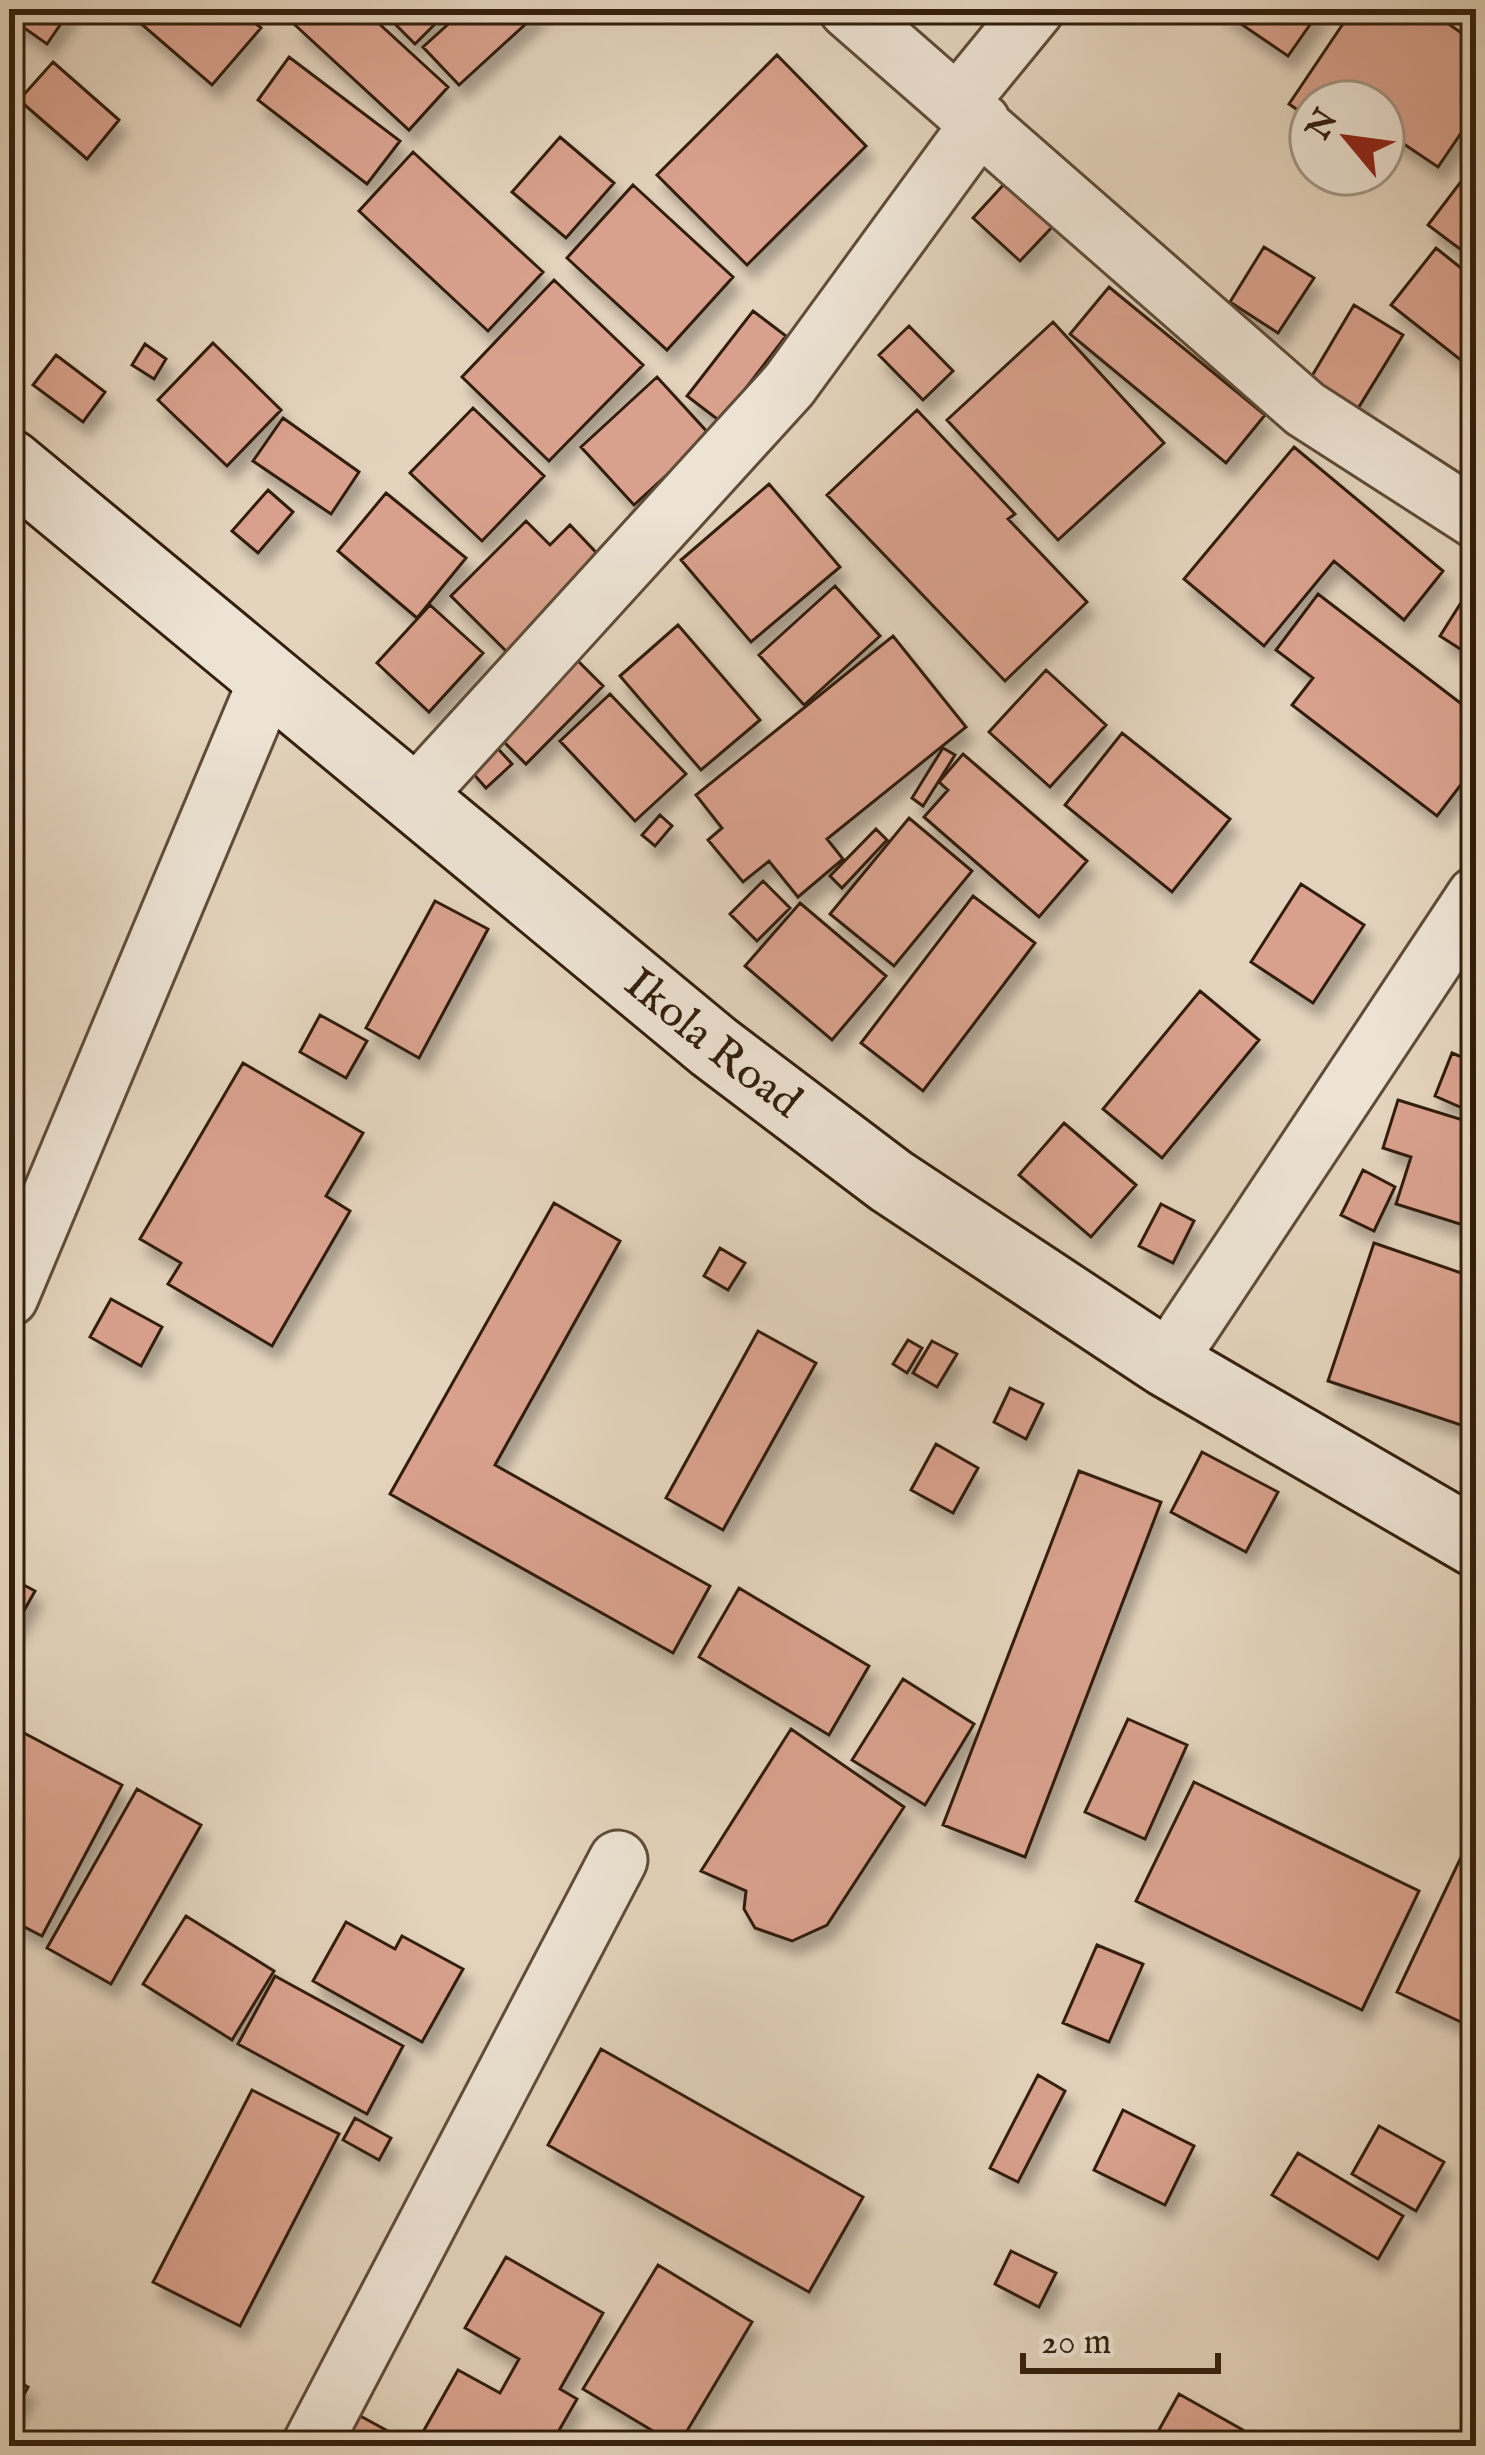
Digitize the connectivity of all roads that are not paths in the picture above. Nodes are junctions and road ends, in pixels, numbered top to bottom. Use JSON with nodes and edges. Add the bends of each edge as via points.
{"nodes":[{"id":1,"x":848,"y":9,"type":"edge"},
{"id":2,"x":1035,"y":9,"type":"edge"},
{"id":3,"x":970,"y":112,"type":"junction"},
{"id":4,"x":9,"y":463,"type":"edge"},
{"id":5,"x":1476,"y":519,"type":"edge"},
{"id":6,"x":268,"y":680,"type":"junction"},
{"id":7,"x":415,"y":796,"type":"junction"},
{"id":8,"x":1471,"y":916,"type":"edge"},
{"id":9,"x":9,"y":1297,"type":"edge"},
{"id":10,"x":1166,"y":1363,"type":"junction"},
{"id":11,"x":1476,"y":1543,"type":"edge"},
{"id":12,"x":618,"y":1860,"type":"dead end"},
{"id":13,"x":311,"y":2446,"type":"edge"}],
"edges":[{"from":1,"to":3,"type":"street"},
{"from":2,"to":3,"type":"street"},
{"from":3,"to":5,"type":"street","via":[[1305,409]]},
{"from":3,"to":7,"type":"street","via":[[789,385]]},
{"from":4,"to":6,"type":"street","name":"Ikola Road"},
{"from":6,"to":7,"type":"street","name":"Ikola Road"},
{"from":6,"to":9,"type":"street"},
{"from":7,"to":10,"type":"street","name":"Ikola Road","via":[[714,1047],[856,1154]]},
{"from":8,"to":10,"type":"street"},
{"from":10,"to":11,"type":"street","name":"Ikola Road"},
{"from":12,"to":13,"type":"street"}]}
